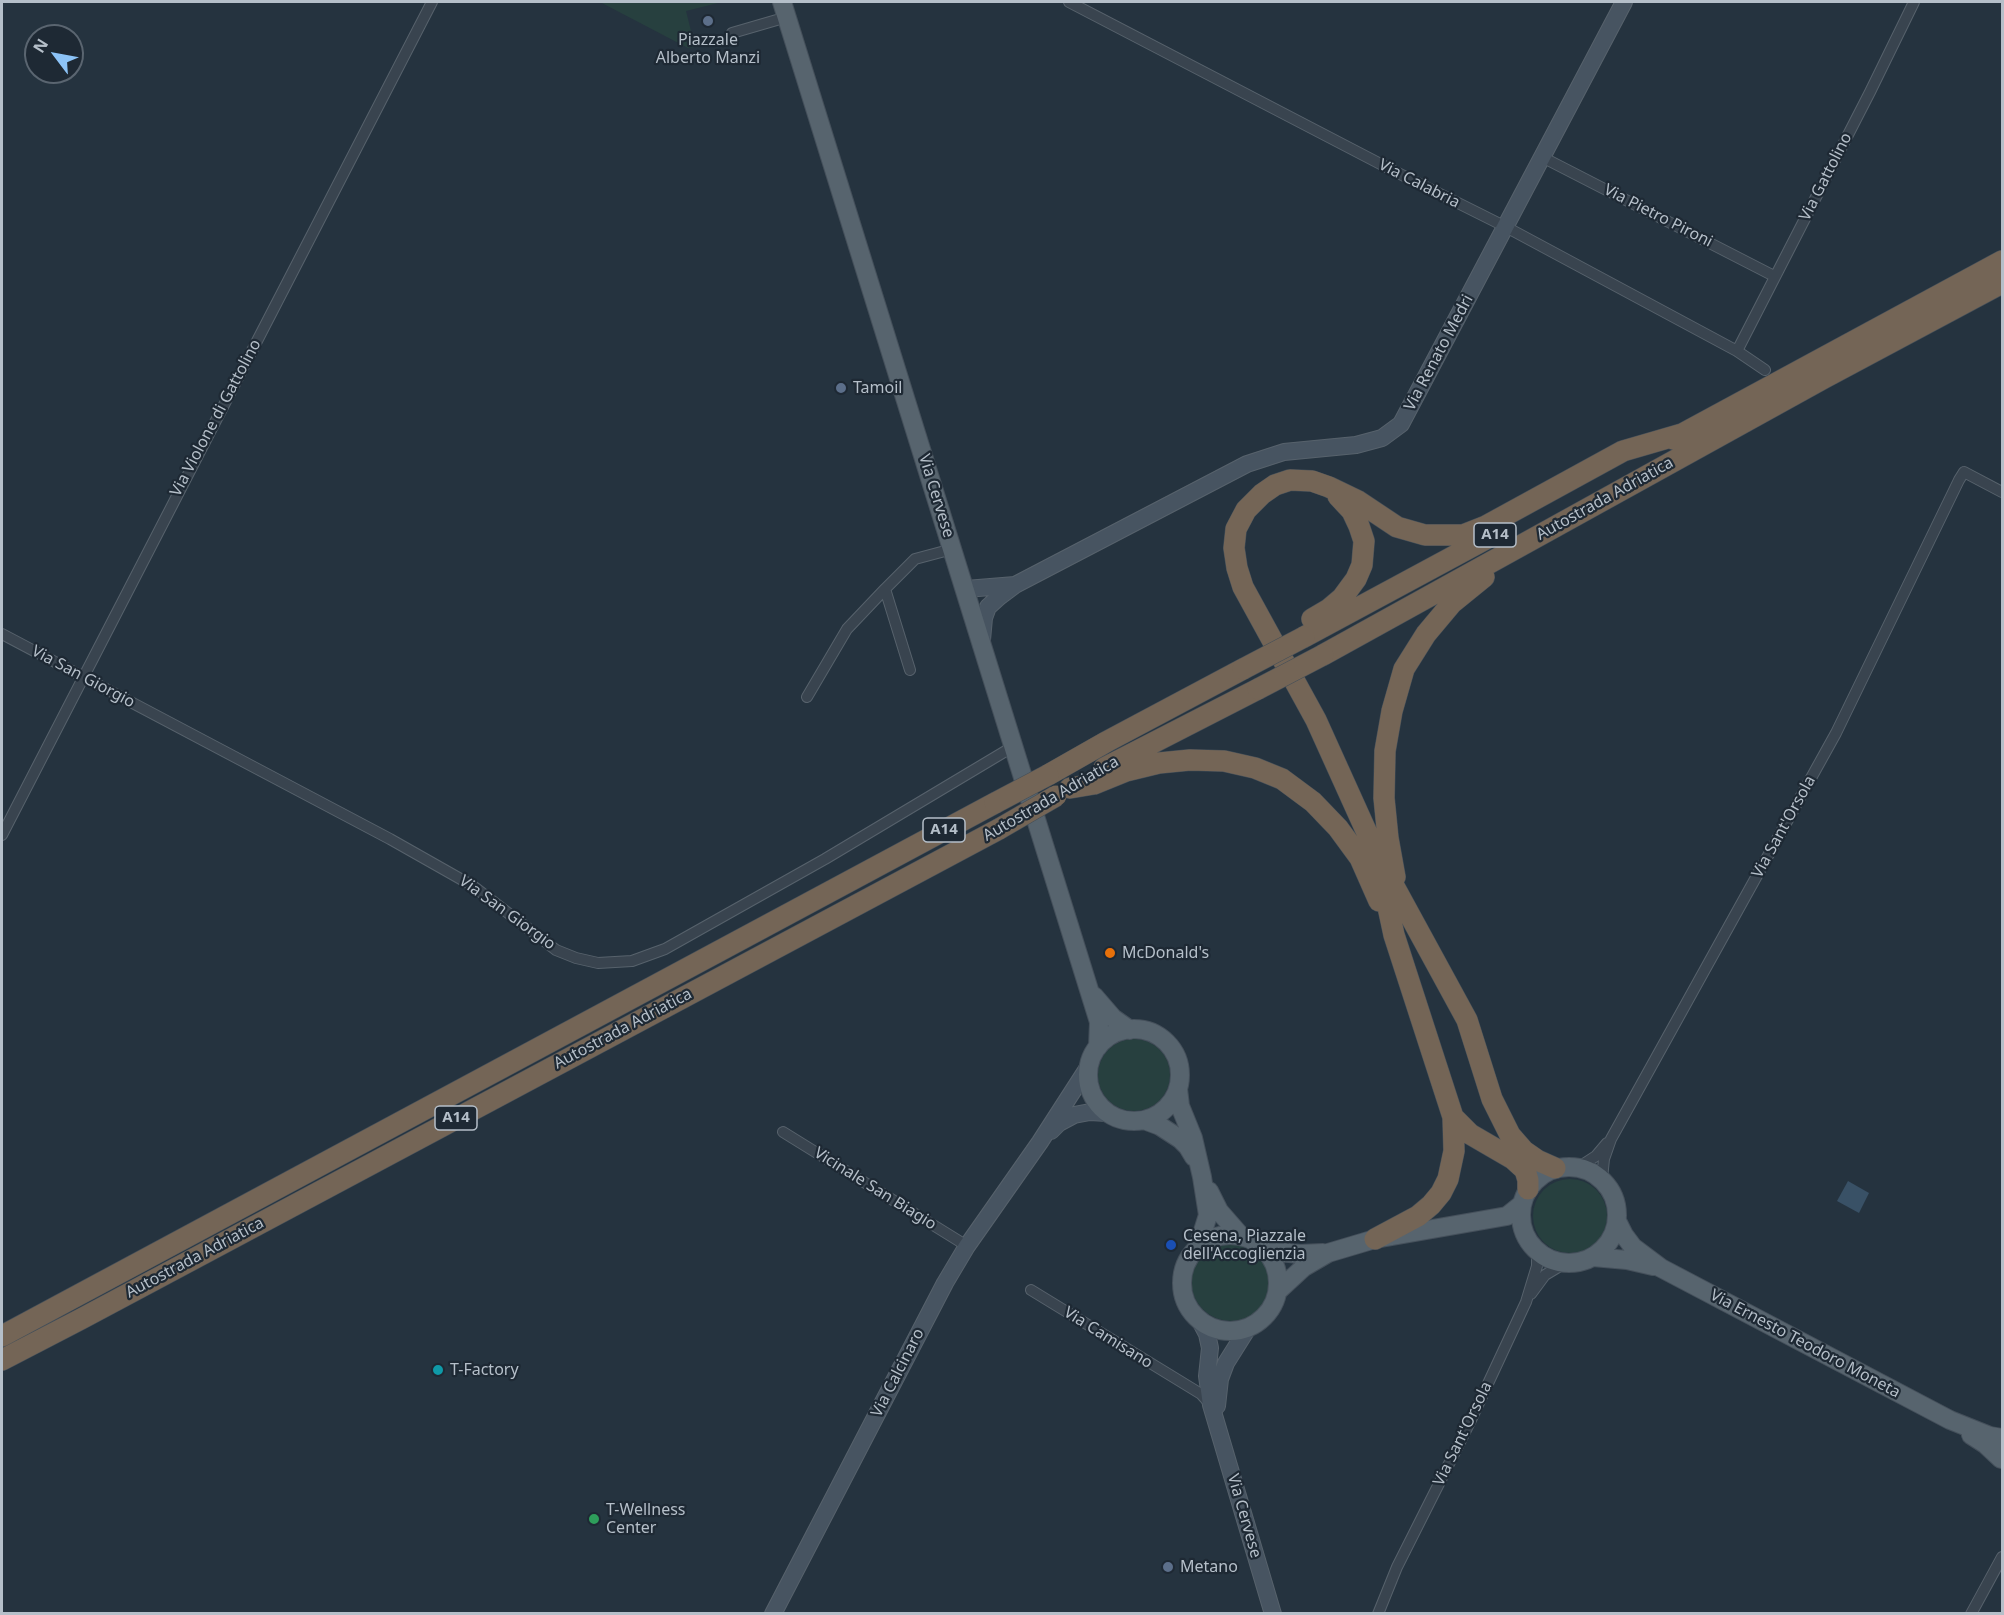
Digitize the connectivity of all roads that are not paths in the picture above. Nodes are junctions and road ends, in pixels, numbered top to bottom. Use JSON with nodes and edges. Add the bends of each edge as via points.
{"nodes":[{"id":1,"x":432,"y":2,"type":"edge"},
{"id":2,"x":1070,"y":2,"type":"edge"},
{"id":3,"x":1624,"y":2,"type":"edge"},
{"id":4,"x":1914,"y":2,"type":"edge"},
{"id":5,"x":785,"y":9,"type":"edge"},
{"id":6,"x":732,"y":33,"type":"dead end"},
{"id":7,"x":1542,"y":157,"type":"junction"},
{"id":8,"x":1506,"y":227,"type":"junction"},
{"id":9,"x":2002,"y":261,"type":"edge"},
{"id":10,"x":1774,"y":276,"type":"junction"},
{"id":11,"x":2002,"y":283,"type":"edge"},
{"id":12,"x":1737,"y":351,"type":"junction"},
{"id":13,"x":1765,"y":370,"type":"dead end"},
{"id":14,"x":1819,"y":371,"type":"junction"},
{"id":15,"x":1767,"y":399,"type":"junction"},
{"id":16,"x":1685,"y":433,"type":"junction"},
{"id":17,"x":1329,"y":487,"type":"junction"},
{"id":18,"x":2002,"y":492,"type":"edge"},
{"id":19,"x":1581,"y":512,"type":"junction"},
{"id":20,"x":953,"y":552,"type":"junction"},
{"id":21,"x":1016,"y":585,"type":"junction"},
{"id":22,"x":885,"y":589,"type":"junction"},
{"id":23,"x":966,"y":589,"type":"junction"},
{"id":24,"x":1301,"y":632,"type":"junction"},
{"id":25,"x":2,"y":634,"type":"edge"},
{"id":26,"x":982,"y":640,"type":"junction"},
{"id":27,"x":910,"y":670,"type":"dead end"},
{"id":28,"x":85,"y":677,"type":"junction"},
{"id":29,"x":807,"y":697,"type":"dead end"},
{"id":30,"x":1014,"y":746,"type":"junction"},
{"id":31,"x":1063,"y":792,"type":"junction"},
{"id":32,"x":2,"y":835,"type":"edge"},
{"id":33,"x":1377,"y":855,"type":"junction"},
{"id":34,"x":1399,"y":897,"type":"junction"},
{"id":35,"x":1394,"y":935,"type":"junction"},
{"id":36,"x":1089,"y":990,"type":"junction"},
{"id":37,"x":1130,"y":1030,"type":"junction"},
{"id":38,"x":1098,"y":1047,"type":"junction"},
{"id":39,"x":1089,"y":1066,"type":"junction"},
{"id":40,"x":1178,"y":1089,"type":"junction"},
{"id":41,"x":1107,"y":1113,"type":"junction"},
{"id":42,"x":1453,"y":1116,"type":"junction"},
{"id":43,"x":1144,"y":1120,"type":"junction"},
{"id":44,"x":783,"y":1132,"type":"dead end"},
{"id":45,"x":1611,"y":1139,"type":"junction"},
{"id":46,"x":1040,"y":1142,"type":"junction"},
{"id":47,"x":1579,"y":1167,"type":"junction"},
{"id":48,"x":1555,"y":1168,"type":"junction"},
{"id":49,"x":1201,"y":1171,"type":"junction"},
{"id":50,"x":1602,"y":1179,"type":"junction"},
{"id":51,"x":1525,"y":1197,"type":"junction"},
{"id":52,"x":1473,"y":1220,"type":"junction"},
{"id":53,"x":1617,"y":1221,"type":"junction"},
{"id":54,"x":1240,"y":1235,"type":"junction"},
{"id":55,"x":1375,"y":1239,"type":"junction"},
{"id":56,"x":1532,"y":1244,"type":"junction"},
{"id":57,"x":967,"y":1246,"type":"junction"},
{"id":58,"x":1198,"y":1247,"type":"junction"},
{"id":59,"x":1268,"y":1251,"type":"junction"},
{"id":60,"x":1328,"y":1253,"type":"junction"},
{"id":61,"x":1593,"y":1257,"type":"junction"},
{"id":62,"x":1565,"y":1263,"type":"junction"},
{"id":63,"x":1661,"y":1268,"type":"junction"},
{"id":64,"x":1030,"y":1290,"type":"dead end"},
{"id":65,"x":1278,"y":1291,"type":"junction"},
{"id":66,"x":1527,"y":1302,"type":"junction"},
{"id":67,"x":1199,"y":1319,"type":"junction"},
{"id":68,"x":1248,"y":1328,"type":"junction"},
{"id":69,"x":2,"y":1336,"type":"edge"},
{"id":70,"x":2,"y":1359,"type":"edge"},
{"id":71,"x":1207,"y":1376,"type":"junction"},
{"id":72,"x":1186,"y":1385,"type":"junction"},
{"id":73,"x":1214,"y":1412,"type":"junction"},
{"id":74,"x":1950,"y":1420,"type":"junction"},
{"id":75,"x":2002,"y":1438,"type":"edge"},
{"id":76,"x":2002,"y":1457,"type":"edge"},
{"id":77,"x":2002,"y":1557,"type":"edge"},
{"id":78,"x":773,"y":1614,"type":"edge"},
{"id":79,"x":1273,"y":1614,"type":"edge"},
{"id":80,"x":1378,"y":1614,"type":"edge"},
{"id":81,"x":1971,"y":1614,"type":"edge"}],
"edges":[{"from":1,"to":28,"type":"street","name":"Via Violone di Gattolino"},
{"from":2,"to":8,"type":"street","name":"Via Calabria"},
{"from":3,"to":7,"type":"main road","name":"Via Renato Medri"},
{"from":4,"to":10,"type":"street","name":"Via Gattolino"},
{"from":5,"to":6,"type":"street"},
{"from":5,"to":20,"type":"main road","name":"Via Cervese"},
{"from":7,"to":8,"type":"main road","name":"Via Renato Medri"},
{"from":7,"to":10,"type":"street","name":"Via Pietro Pironi"},
{"from":8,"to":12,"type":"street","name":"Via Calabria"},
{"from":8,"to":21,"type":"main road","name":"Via Renato Medri","via":[[1401,424],[1382,438],[1356,445],[1284,452],[1247,464]]},
{"from":9,"to":14,"type":"highway","name":"Autostrada Adriatica","number":"A14"},
{"from":10,"to":12,"type":"street","name":"Via Gattolino"},
{"from":11,"to":14,"type":"highway","name":"Autostrada Adriatica","number":"A14"},
{"from":12,"to":13,"type":"street","name":"Via Calabria"},
{"from":14,"to":15,"type":"highway","name":"Autostrada Adriatica","number":"A14"},
{"from":15,"to":16,"type":"highway","name":"Autostrada Adriatica","number":"A14"},
{"from":15,"to":19,"type":"highway","name":"Autostrada Adriatica","number":"A14"},
{"from":16,"to":17,"type":"highway","via":[[1623,451],[1463,535],[1425,535],[1397,527]]},
{"from":16,"to":24,"type":"highway","name":"Autostrada Adriatica","number":"A14"},
{"from":17,"to":24,"type":"highway","via":[[1352,511],[1359,526],[1364,541],[1362,565],[1342,598]]},
{"from":17,"to":33,"type":"highway","via":[[1290,480],[1275,485],[1246,510],[1236,529],[1234,548],[1243,587],[1316,720]]},
{"from":18,"to":45,"type":"street","name":"Via Sant'Orsola","via":[[1964,472],[1836,733]]},
{"from":19,"to":31,"type":"highway","name":"Autostrada Adriatica","number":"A14","bridge":true,"via":[[1323,655]]},
{"from":19,"to":34,"type":"highway","via":[[1564,529],[1482,578],[1452,603],[1404,669],[1385,751],[1384,798]]},
{"from":20,"to":22,"type":"street","via":[[915,559]]},
{"from":20,"to":23,"type":"main road","name":"Via Cervese"},
{"from":21,"to":23,"type":"main road","name":"Via Renato Medri"},
{"from":21,"to":26,"type":"main road","name":"Via Renato Medri","via":[[988,608]]},
{"from":22,"to":27,"type":"street"},
{"from":22,"to":29,"type":"street","via":[[847,629]]},
{"from":23,"to":26,"type":"main road","name":"Via Cervese"},
{"from":24,"to":69,"type":"highway","name":"Autostrada Adriatica","number":"A14","bridge":true,"via":[[1048,775]]},
{"from":25,"to":28,"type":"street","name":"Via San Giorgio"},
{"from":26,"to":30,"type":"main road","name":"Via Cervese"},
{"from":28,"to":30,"type":"street","name":"Via San Giorgio","via":[[473,886],[556,950],[598,963],[632,961],[665,949]]},
{"from":28,"to":32,"type":"street","name":"Via Violone di Gattolino"},
{"from":30,"to":36,"type":"main road","name":"Via Cervese"},
{"from":31,"to":35,"type":"highway","via":[[1126,771],[1190,760],[1224,760],[1282,779],[1313,802],[1360,858]]},
{"from":31,"to":70,"type":"highway","name":"Autostrada Adriatica","number":"A14","bridge":true},
{"from":33,"to":34,"type":"highway"},
{"from":33,"to":35,"type":"highway"},
{"from":34,"to":48,"type":"highway","via":[[1467,1020],[1492,1099],[1510,1135],[1537,1161]]},
{"from":35,"to":42,"type":"highway"},
{"from":36,"to":37,"type":"main road","name":"Via Cervese","via":[[1113,1018]]},
{"from":36,"to":38,"type":"main road","name":"Via Cervese","via":[[1099,1022]]},
{"from":37,"to":38,"type":"main road","via":[[1112,1036]]},
{"from":37,"to":40,"type":"main road","via":[[1143,1030],[1165,1042],[1179,1070]]},
{"from":38,"to":39,"type":"main road"},
{"from":39,"to":41,"type":"main road","via":[[1091,1092]]},
{"from":39,"to":46,"type":"main road","name":"Via Calcinaro"},
{"from":40,"to":43,"type":"main road","via":[[1165,1109]]},
{"from":40,"to":49,"type":"main road"},
{"from":41,"to":43,"type":"main road","via":[[1125,1120]]},
{"from":41,"to":46,"type":"main road","name":"Via Calcinaro","via":[[1074,1114]]},
{"from":42,"to":51,"type":"highway","via":[[1470,1134],[1514,1159],[1525,1170]]},
{"from":42,"to":55,"type":"highway","via":[[1453,1166],[1441,1193],[1418,1216]]},
{"from":43,"to":49,"type":"main road","via":[[1180,1138]]},
{"from":44,"to":57,"type":"street","name":"Vicinale San Biagio"},
{"from":45,"to":47,"type":"street"},
{"from":45,"to":50,"type":"street","name":"Via Sant'Orsola"},
{"from":46,"to":57,"type":"main road","name":"Via Calcinaro"},
{"from":47,"to":48,"type":"main road"},
{"from":47,"to":50,"type":"main road"},
{"from":48,"to":51,"type":"main road","via":[[1544,1173]]},
{"from":49,"to":54,"type":"main road","via":[[1219,1211]]},
{"from":49,"to":58,"type":"main road","via":[[1208,1215]]},
{"from":50,"to":53,"type":"main road","via":[[1615,1198]]},
{"from":51,"to":52,"type":"main road","via":[[1508,1215]]},
{"from":51,"to":56,"type":"main road","via":[[1522,1227]]},
{"from":52,"to":55,"type":"main road"},
{"from":52,"to":56,"type":"main road","via":[[1509,1229]]},
{"from":53,"to":61,"type":"main road","via":[[1605,1248]]},
{"from":53,"to":63,"type":"main road","name":"Via Ernesto Teodoro Moneta","via":[[1633,1247]]},
{"from":54,"to":58,"type":"main road","via":[[1225,1234]]},
{"from":54,"to":59,"type":"main road"},
{"from":55,"to":60,"type":"main road"},
{"from":56,"to":62,"type":"main road","via":[[1555,1262]]},
{"from":56,"to":66,"type":"street","name":"Via Sant'Orsola","via":[[1537,1266]]},
{"from":57,"to":78,"type":"main road","name":"Via Calcinaro"},
{"from":58,"to":67,"type":"main road","via":[[1189,1258],[1182,1283],[1188,1306]]},
{"from":59,"to":60,"type":"main road"},
{"from":59,"to":65,"type":"main road","via":[[1276,1270]]},
{"from":60,"to":65,"type":"main road","via":[[1304,1267]]},
{"from":61,"to":62,"type":"main road"},
{"from":61,"to":63,"type":"main road","name":"Via Ernesto Teodoro Moneta"},
{"from":62,"to":66,"type":"street","via":[[1545,1275]]},
{"from":63,"to":74,"type":"main road","name":"Via Ernesto Teodoro Moneta"},
{"from":64,"to":72,"type":"street","name":"Via Camisano"},
{"from":65,"to":68,"type":"main road","via":[[1267,1313]]},
{"from":66,"to":80,"type":"street","name":"Via Sant'Orsola"},
{"from":67,"to":68,"type":"main road","via":[[1222,1330]]},
{"from":67,"to":71,"type":"main road","name":"Via Cervese","via":[[1210,1348]]},
{"from":68,"to":73,"type":"main road","name":"Via Cervese","via":[[1226,1363]]},
{"from":71,"to":72,"type":"street"},
{"from":71,"to":73,"type":"main road","name":"Via Cervese"},
{"from":72,"to":73,"type":"street","name":"Via Camisano","via":[[1201,1394]]},
{"from":73,"to":79,"type":"main road","name":"Via Cervese"},
{"from":74,"to":75,"type":"main road","name":"Via Ernesto Teodoro Moneta"},
{"from":74,"to":76,"type":"main road","name":"Via Ernesto Teodoro Moneta"},
{"from":77,"to":81,"type":"street"}]}
